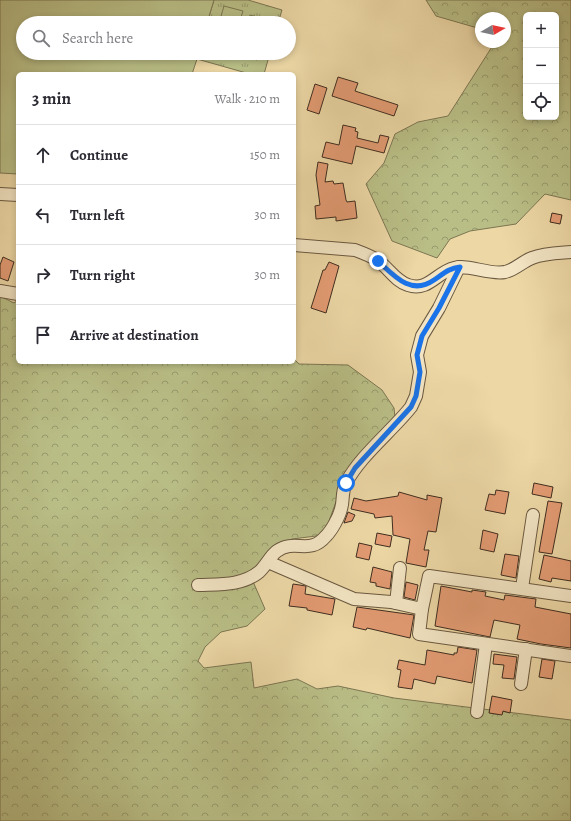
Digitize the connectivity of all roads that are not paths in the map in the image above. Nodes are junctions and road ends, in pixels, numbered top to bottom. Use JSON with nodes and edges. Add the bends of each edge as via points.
{"nodes":[{"id":1,"x":0,"y":194,"type":"edge"},
{"id":2,"x":16,"y":195,"type":"edge"},
{"id":3,"x":296,"y":245,"type":"edge"},
{"id":4,"x":571,"y":252,"type":"edge"},
{"id":5,"x":460,"y":267,"type":"junction"},
{"id":6,"x":0,"y":291,"type":"edge"},
{"id":7,"x":16,"y":294,"type":"edge"},
{"id":8,"x":533,"y":515,"type":"dead end"},
{"id":9,"x":268,"y":562,"type":"junction"},
{"id":10,"x":400,"y":568,"type":"dead end"},
{"id":11,"x":198,"y":585,"type":"dead end"},
{"id":12,"x":522,"y":588,"type":"junction"},
{"id":13,"x":571,"y":596,"type":"edge"},
{"id":14,"x":396,"y":603,"type":"junction"},
{"id":15,"x":422,"y":609,"type":"junction"},
{"id":16,"x":486,"y":644,"type":"junction"},
{"id":17,"x":526,"y":649,"type":"junction"},
{"id":18,"x":571,"y":656,"type":"edge"},
{"id":19,"x":521,"y":684,"type":"dead end"},
{"id":20,"x":477,"y":712,"type":"dead end"}],
"edges":[{"from":1,"to":2,"type":"street"},
{"from":3,"to":5,"type":"street","via":[[364,253],[378,261],[402,282],[419,287],[429,284],[446,271]]},
{"from":4,"to":5,"type":"street","via":[[533,257],[505,272],[491,273]]},
{"from":5,"to":9,"type":"street","via":[[422,336],[417,355],[420,372],[416,396],[411,407],[355,468],[341,495],[341,509],[327,535],[315,546],[295,544],[276,551]]},
{"from":6,"to":7,"type":"street"},
{"from":8,"to":12,"type":"street"},
{"from":9,"to":11,"type":"street","via":[[259,572],[236,583]]},
{"from":9,"to":14,"type":"street","via":[[354,599]]},
{"from":10,"to":14,"type":"street"},
{"from":12,"to":13,"type":"street"},
{"from":12,"to":15,"type":"street","via":[[430,576]]},
{"from":14,"to":15,"type":"street"},
{"from":15,"to":16,"type":"street","via":[[419,634]]},
{"from":16,"to":17,"type":"street"},
{"from":16,"to":20,"type":"street"},
{"from":17,"to":18,"type":"street"},
{"from":17,"to":19,"type":"street"}]}
